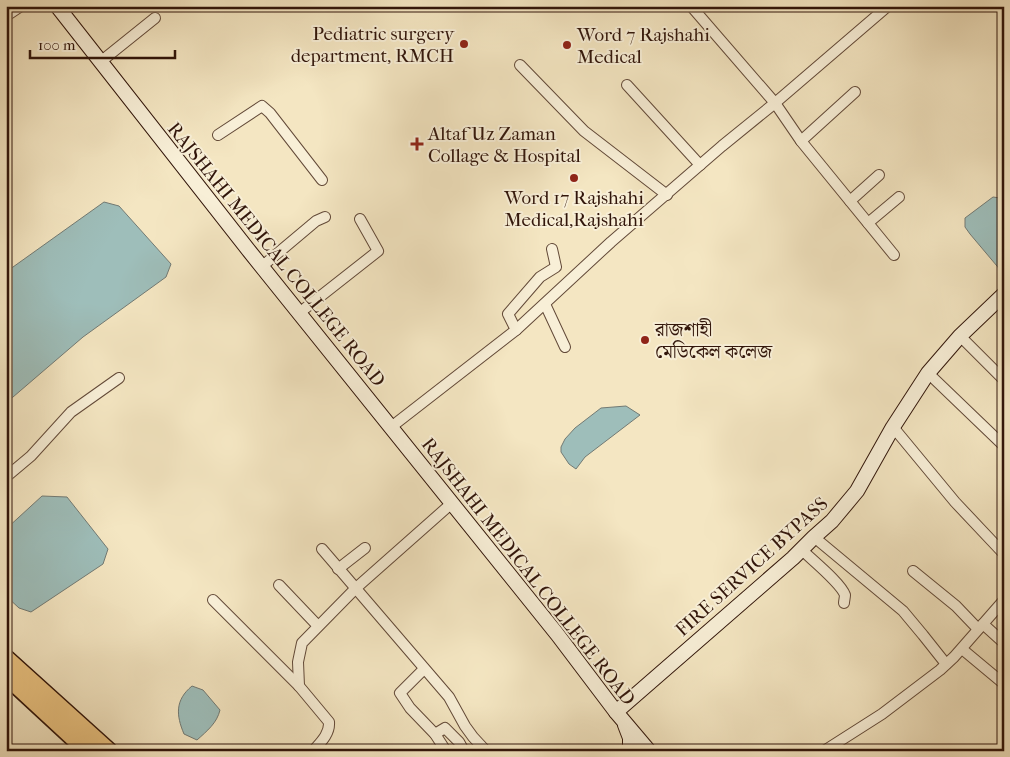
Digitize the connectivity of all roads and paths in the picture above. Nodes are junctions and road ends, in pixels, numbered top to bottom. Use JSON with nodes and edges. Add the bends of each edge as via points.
{"nodes":[{"id":1,"x":21,"y":6,"type":"edge"},
{"id":2,"x":57,"y":6,"type":"edge"},
{"id":3,"x":63,"y":6,"type":"edge"},
{"id":4,"x":691,"y":6,"type":"edge"},
{"id":5,"x":888,"y":6,"type":"edge"},
{"id":6,"x":6,"y":16,"type":"edge"},
{"id":7,"x":155,"y":18,"type":"dead end"},
{"id":8,"x":104,"y":59,"type":"junction"},
{"id":9,"x":520,"y":65,"type":"dead end"},
{"id":10,"x":627,"y":85,"type":"dead end"},
{"id":11,"x":855,"y":92,"type":"dead end"},
{"id":12,"x":775,"y":103,"type":"junction"},
{"id":13,"x":218,"y":135,"type":"dead end"},
{"id":14,"x":801,"y":140,"type":"junction"},
{"id":15,"x":700,"y":165,"type":"junction"},
{"id":16,"x":879,"y":175,"type":"dead end"},
{"id":17,"x":322,"y":180,"type":"dead end"},
{"id":18,"x":667,"y":195,"type":"junction"},
{"id":19,"x":899,"y":197,"type":"dead end"},
{"id":20,"x":850,"y":201,"type":"junction"},
{"id":21,"x":325,"y":217,"type":"dead end"},
{"id":22,"x":360,"y":219,"type":"dead end"},
{"id":23,"x":868,"y":223,"type":"junction"},
{"id":24,"x":552,"y":249,"type":"dead end"},
{"id":25,"x":894,"y":255,"type":"dead end"},
{"id":26,"x":266,"y":263,"type":"junction"},
{"id":27,"x":1004,"y":294,"type":"edge"},
{"id":28,"x":545,"y":304,"type":"junction"},
{"id":29,"x":303,"y":310,"type":"junction"},
{"id":30,"x":516,"y":330,"type":"junction"},
{"id":31,"x":960,"y":336,"type":"junction"},
{"id":32,"x":565,"y":347,"type":"dead end"},
{"id":33,"x":928,"y":373,"type":"junction"},
{"id":34,"x":119,"y":378,"type":"dead end"},
{"id":35,"x":1004,"y":380,"type":"edge"},
{"id":36,"x":395,"y":424,"type":"junction"},
{"id":37,"x":893,"y":427,"type":"junction"},
{"id":38,"x":1004,"y":446,"type":"edge"},
{"id":39,"x":6,"y":477,"type":"edge"},
{"id":40,"x":452,"y":503,"type":"junction"},
{"id":41,"x":814,"y":537,"type":"junction"},
{"id":42,"x":365,"y":548,"type":"dead end"},
{"id":43,"x":322,"y":549,"type":"dead end"},
{"id":44,"x":802,"y":550,"type":"junction"},
{"id":45,"x":1004,"y":554,"type":"edge"},
{"id":46,"x":338,"y":569,"type":"junction"},
{"id":47,"x":913,"y":571,"type":"dead end"},
{"id":48,"x":279,"y":585,"type":"dead end"},
{"id":49,"x":356,"y":588,"type":"junction"},
{"id":50,"x":212,"y":600,"type":"dead end"},
{"id":51,"x":1004,"y":600,"type":"edge"},
{"id":52,"x":844,"y":603,"type":"dead end"},
{"id":53,"x":318,"y":626,"type":"junction"},
{"id":54,"x":980,"y":626,"type":"junction"},
{"id":55,"x":1004,"y":643,"type":"edge"},
{"id":56,"x":962,"y":648,"type":"junction"},
{"id":57,"x":6,"y":658,"type":"edge"},
{"id":58,"x":946,"y":664,"type":"junction"},
{"id":59,"x":424,"y":669,"type":"junction"},
{"id":60,"x":6,"y":676,"type":"edge"},
{"id":61,"x":1004,"y":684,"type":"edge"},
{"id":62,"x":300,"y":686,"type":"junction"},
{"id":63,"x":622,"y":716,"type":"junction"},
{"id":64,"x":435,"y":734,"type":"junction"},
{"id":65,"x":87,"y":751,"type":"edge"},
{"id":66,"x":109,"y":751,"type":"edge"},
{"id":67,"x":313,"y":751,"type":"edge"},
{"id":68,"x":446,"y":751,"type":"edge"},
{"id":69,"x":464,"y":751,"type":"edge"},
{"id":70,"x":486,"y":751,"type":"edge"},
{"id":71,"x":630,"y":751,"type":"edge"},
{"id":72,"x":649,"y":751,"type":"edge"},
{"id":73,"x":824,"y":751,"type":"edge"}],
"edges":[{"from":1,"to":6,"type":"street"},
{"from":2,"to":40,"type":"main road","name":"RAJSHAHI MEDICAL COLLEGE ROAD"},
{"from":3,"to":8,"type":"main road","name":"RAJSHAHI MEDICAL COLLEGE ROAD"},
{"from":4,"to":12,"type":"street"},
{"from":5,"to":12,"type":"street"},
{"from":7,"to":8,"type":"street"},
{"from":8,"to":26,"type":"main road","name":"RAJSHAHI MEDICAL COLLEGE ROAD"},
{"from":9,"to":18,"type":"street","via":[[584,132]]},
{"from":10,"to":15,"type":"street"},
{"from":11,"to":14,"type":"street"},
{"from":12,"to":14,"type":"street"},
{"from":12,"to":15,"type":"street"},
{"from":13,"to":17,"type":"street","via":[[262,106]]},
{"from":14,"to":20,"type":"street"},
{"from":15,"to":18,"type":"street"},
{"from":16,"to":20,"type":"street"},
{"from":18,"to":28,"type":"street"},
{"from":19,"to":23,"type":"street"},
{"from":20,"to":23,"type":"street"},
{"from":21,"to":26,"type":"street"},
{"from":22,"to":29,"type":"street","via":[[378,251]]},
{"from":23,"to":25,"type":"street"},
{"from":24,"to":30,"type":"street","via":[[556,267],[540,276],[508,314]]},
{"from":26,"to":29,"type":"main road","name":"RAJSHAHI MEDICAL COLLEGE ROAD"},
{"from":27,"to":31,"type":"main road","name":"FIRE SERVICE BYPASS"},
{"from":28,"to":30,"type":"street"},
{"from":28,"to":32,"type":"street"},
{"from":29,"to":36,"type":"main road","name":"RAJSHAHI MEDICAL COLLEGE ROAD"},
{"from":30,"to":36,"type":"street"},
{"from":31,"to":33,"type":"main road","name":"FIRE SERVICE BYPASS"},
{"from":31,"to":35,"type":"street"},
{"from":33,"to":37,"type":"main road","name":"FIRE SERVICE BYPASS"},
{"from":33,"to":38,"type":"street"},
{"from":34,"to":39,"type":"street","via":[[70,412],[31,456]]},
{"from":36,"to":63,"type":"main road","name":"RAJSHAHI MEDICAL COLLEGE ROAD"},
{"from":37,"to":41,"type":"main road","name":"FIRE SERVICE BYPASS","via":[[857,491]]},
{"from":37,"to":45,"type":"street","via":[[955,502]]},
{"from":40,"to":49,"type":"street"},
{"from":40,"to":63,"type":"main road","name":"RAJSHAHI MEDICAL COLLEGE ROAD"},
{"from":41,"to":44,"type":"main road","name":"FIRE SERVICE BYPASS"},
{"from":41,"to":58,"type":"street","via":[[902,611]]},
{"from":42,"to":46,"type":"street"},
{"from":43,"to":46,"type":"street"},
{"from":44,"to":52,"type":"street","via":[[841,588]]},
{"from":44,"to":63,"type":"main road","name":"FIRE SERVICE BYPASS"},
{"from":46,"to":49,"type":"street"},
{"from":47,"to":54,"type":"street"},
{"from":48,"to":53,"type":"street"},
{"from":49,"to":53,"type":"street"},
{"from":49,"to":59,"type":"street"},
{"from":50,"to":62,"type":"street"},
{"from":51,"to":54,"type":"street"},
{"from":53,"to":62,"type":"street","via":[[302,644],[298,662]]},
{"from":54,"to":55,"type":"street"},
{"from":54,"to":56,"type":"street"},
{"from":56,"to":58,"type":"street"},
{"from":56,"to":61,"type":"street"},
{"from":57,"to":66,"type":"highway"},
{"from":58,"to":73,"type":"street","via":[[882,714]]},
{"from":59,"to":64,"type":"street","via":[[400,693]]},
{"from":59,"to":70,"type":"street","via":[[449,697],[465,726]]},
{"from":60,"to":65,"type":"highway"},
{"from":62,"to":67,"type":"street","via":[[329,722],[330,729]]},
{"from":63,"to":71,"type":"main road","via":[[630,738]]},
{"from":63,"to":72,"type":"main road"},
{"from":64,"to":68,"type":"street"},
{"from":64,"to":69,"type":"street","via":[[445,728]]}]}
